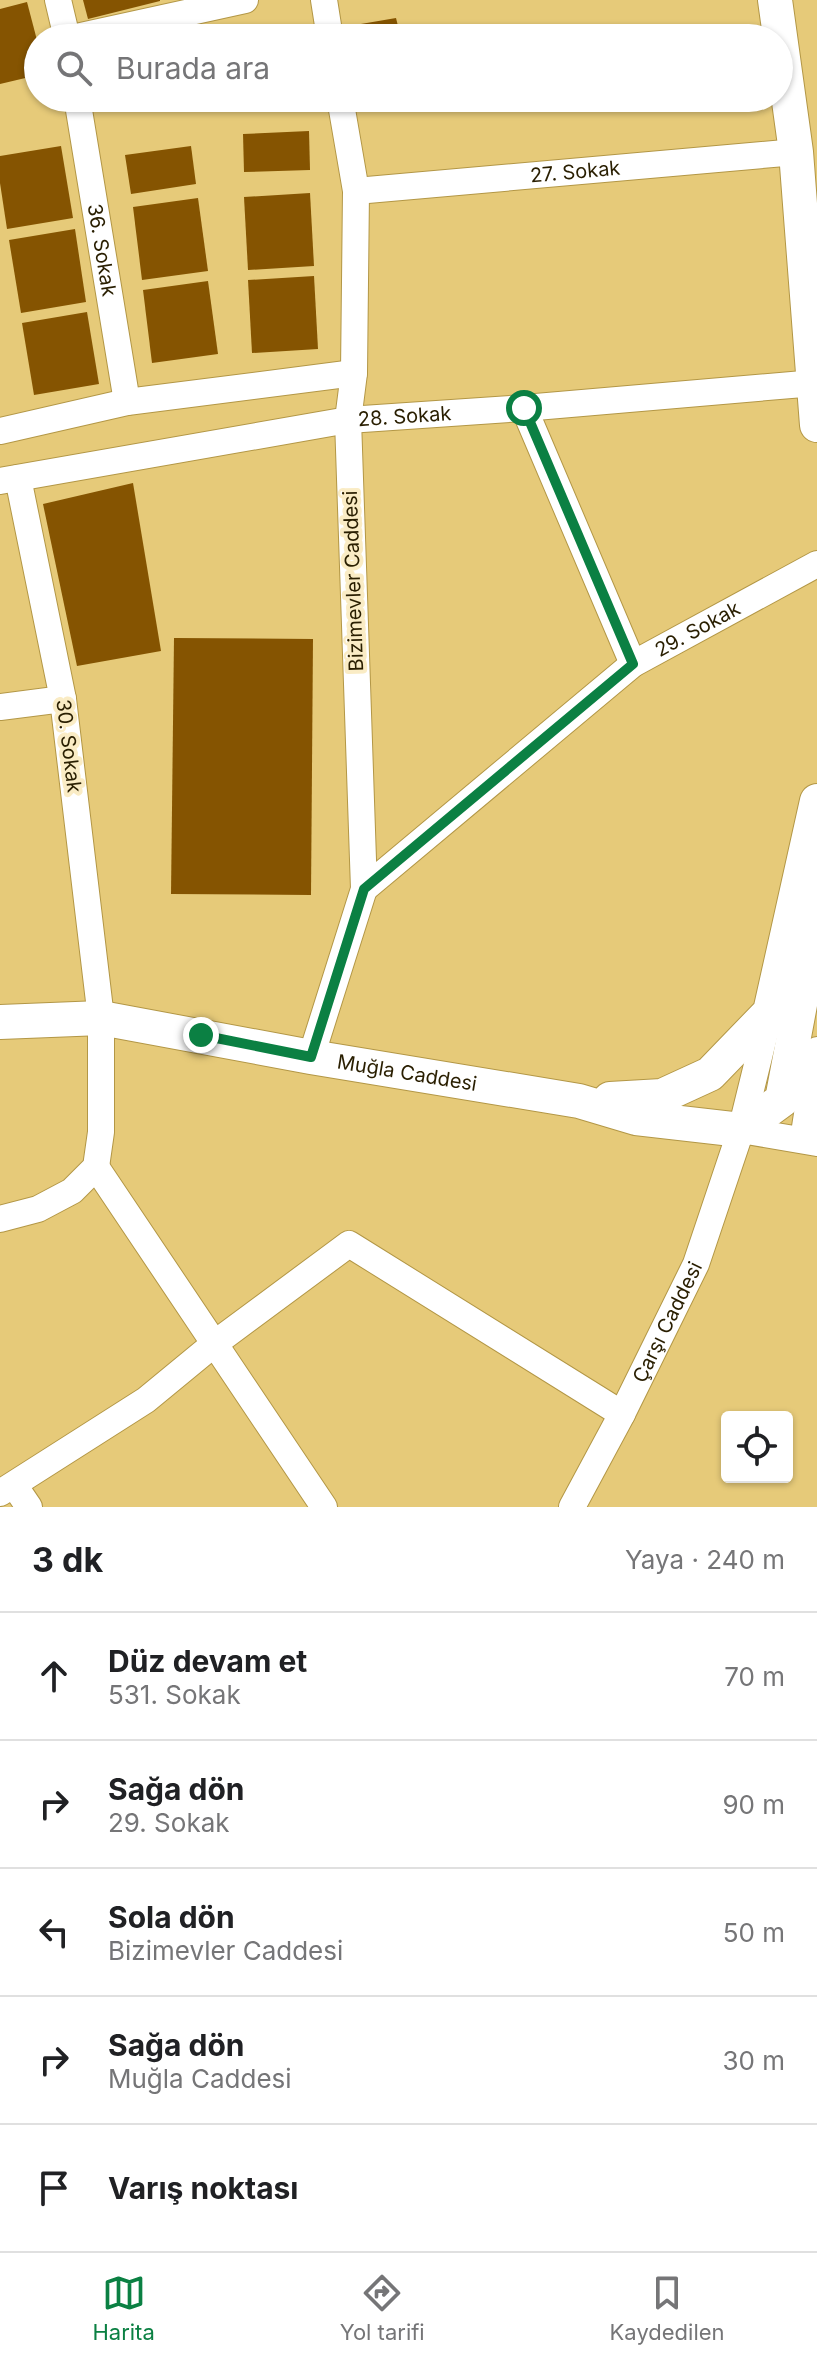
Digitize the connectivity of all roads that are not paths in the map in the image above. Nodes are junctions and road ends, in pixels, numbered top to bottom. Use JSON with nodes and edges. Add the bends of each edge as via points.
{"nodes":[{"id":1,"x":58,"y":0,"type":"edge"},
{"id":2,"x":245,"y":0,"type":"edge"},
{"id":3,"x":324,"y":0,"type":"edge"},
{"id":4,"x":775,"y":0,"type":"edge"},
{"id":5,"x":66,"y":24,"type":"edge"},
{"id":6,"x":134,"y":24,"type":"edge"},
{"id":7,"x":328,"y":24,"type":"edge"},
{"id":8,"x":778,"y":24,"type":"edge"},
{"id":9,"x":79,"y":112,"type":"edge"},
{"id":10,"x":342,"y":112,"type":"edge"},
{"id":11,"x":790,"y":112,"type":"edge"},
{"id":12,"x":796,"y":152,"type":"junction"},
{"id":13,"x":356,"y":191,"type":"junction"},
{"id":14,"x":354,"y":373,"type":"junction"},
{"id":15,"x":815,"y":383,"type":"junction"},
{"id":16,"x":127,"y":402,"type":"junction"},
{"id":17,"x":524,"y":408,"type":"junction"},
{"id":18,"x":348,"y":420,"type":"junction"},
{"id":19,"x":817,"y":425,"type":"edge"},
{"id":20,"x":0,"y":431,"type":"edge"},
{"id":21,"x":9,"y":479,"type":"edge"},
{"id":22,"x":817,"y":564,"type":"edge"},
{"id":23,"x":633,"y":664,"type":"junction"},
{"id":24,"x":63,"y":699,"type":"junction"},
{"id":25,"x":0,"y":707,"type":"edge"},
{"id":26,"x":817,"y":801,"type":"edge"},
{"id":27,"x":817,"y":847,"type":"edge"},
{"id":28,"x":364,"y":889,"type":"junction"},
{"id":29,"x":770,"y":1012,"type":"junction"},
{"id":30,"x":101,"y":1018,"type":"junction"},
{"id":31,"x":0,"y":1022,"type":"edge"},
{"id":32,"x":817,"y":1050,"type":"edge"},
{"id":33,"x":311,"y":1057,"type":"junction"},
{"id":34,"x":579,"y":1101,"type":"junction"},
{"id":35,"x":741,"y":1130,"type":"junction"},
{"id":36,"x":810,"y":1142,"type":"edge"},
{"id":37,"x":96,"y":1167,"type":"junction"},
{"id":38,"x":0,"y":1219,"type":"edge"},
{"id":39,"x":214,"y":1344,"type":"junction"},
{"id":40,"x":622,"y":1414,"type":"junction"},
{"id":41,"x":7,"y":1489,"type":"edge"},
{"id":42,"x":29,"y":1507,"type":"edge"},
{"id":43,"x":324,"y":1507,"type":"edge"},
{"id":44,"x":572,"y":1507,"type":"edge"}],
"edges":[{"from":1,"to":5,"type":"street"},
{"from":2,"to":6,"type":"street"},
{"from":3,"to":7,"type":"street"},
{"from":4,"to":8,"type":"main road"},
{"from":9,"to":16,"type":"street","name":"36. Sokak"},
{"from":10,"to":13,"type":"street","name":"Bizimevler Caddesi"},
{"from":11,"to":12,"type":"main road"},
{"from":12,"to":13,"type":"street","name":"27. Sokak"},
{"from":12,"to":15,"type":"main road"},
{"from":13,"to":14,"type":"street","name":"Bizimevler Caddesi"},
{"from":14,"to":16,"type":"street"},
{"from":14,"to":18,"type":"street","name":"Bizimevler Caddesi"},
{"from":15,"to":17,"type":"street","name":"28. Sokak"},
{"from":15,"to":19,"type":"main road"},
{"from":16,"to":20,"type":"street"},
{"from":17,"to":18,"type":"street","name":"28. Sokak"},
{"from":17,"to":23,"type":"street"},
{"from":18,"to":21,"type":"street","name":"28. Sokak"},
{"from":18,"to":28,"type":"street","name":"Bizimevler Caddesi"},
{"from":21,"to":24,"type":"street","name":"30. Sokak"},
{"from":22,"to":23,"type":"street","name":"29. Sokak"},
{"from":23,"to":28,"type":"street","name":"29. Sokak"},
{"from":24,"to":25,"type":"street"},
{"from":24,"to":30,"type":"street","name":"30. Sokak"},
{"from":26,"to":29,"type":"main road"},
{"from":27,"to":35,"type":"main road","via":[[805,978],[782,1100]]},
{"from":28,"to":33,"type":"street","name":"Bizimevler Caddesi"},
{"from":29,"to":34,"type":"main road","name":"Muğla Caddesi","via":[[710,1074],[662,1096]]},
{"from":29,"to":35,"type":"street","name":"Çarşı Caddesi"},
{"from":30,"to":31,"type":"main road","name":"Muğla Caddesi"},
{"from":30,"to":33,"type":"main road","name":"Muğla Caddesi"},
{"from":30,"to":37,"type":"street","name":"30. Sokak"},
{"from":32,"to":36,"type":"street"},
{"from":33,"to":34,"type":"main road","name":"Muğla Caddesi"},
{"from":34,"to":35,"type":"main road","name":"Muğla Caddesi","via":[[636,1118]]},
{"from":35,"to":36,"type":"street"},
{"from":35,"to":40,"type":"street","name":"Çarşı Caddesi","via":[[696,1264]]},
{"from":37,"to":38,"type":"street","via":[[72,1191],[38,1209]]},
{"from":37,"to":39,"type":"street"},
{"from":39,"to":40,"type":"street","via":[[349,1244]]},
{"from":39,"to":41,"type":"street","via":[[146,1400]]},
{"from":39,"to":43,"type":"street"},
{"from":40,"to":44,"type":"street","name":"Çarşı Caddesi"},
{"from":41,"to":42,"type":"street"}]}
